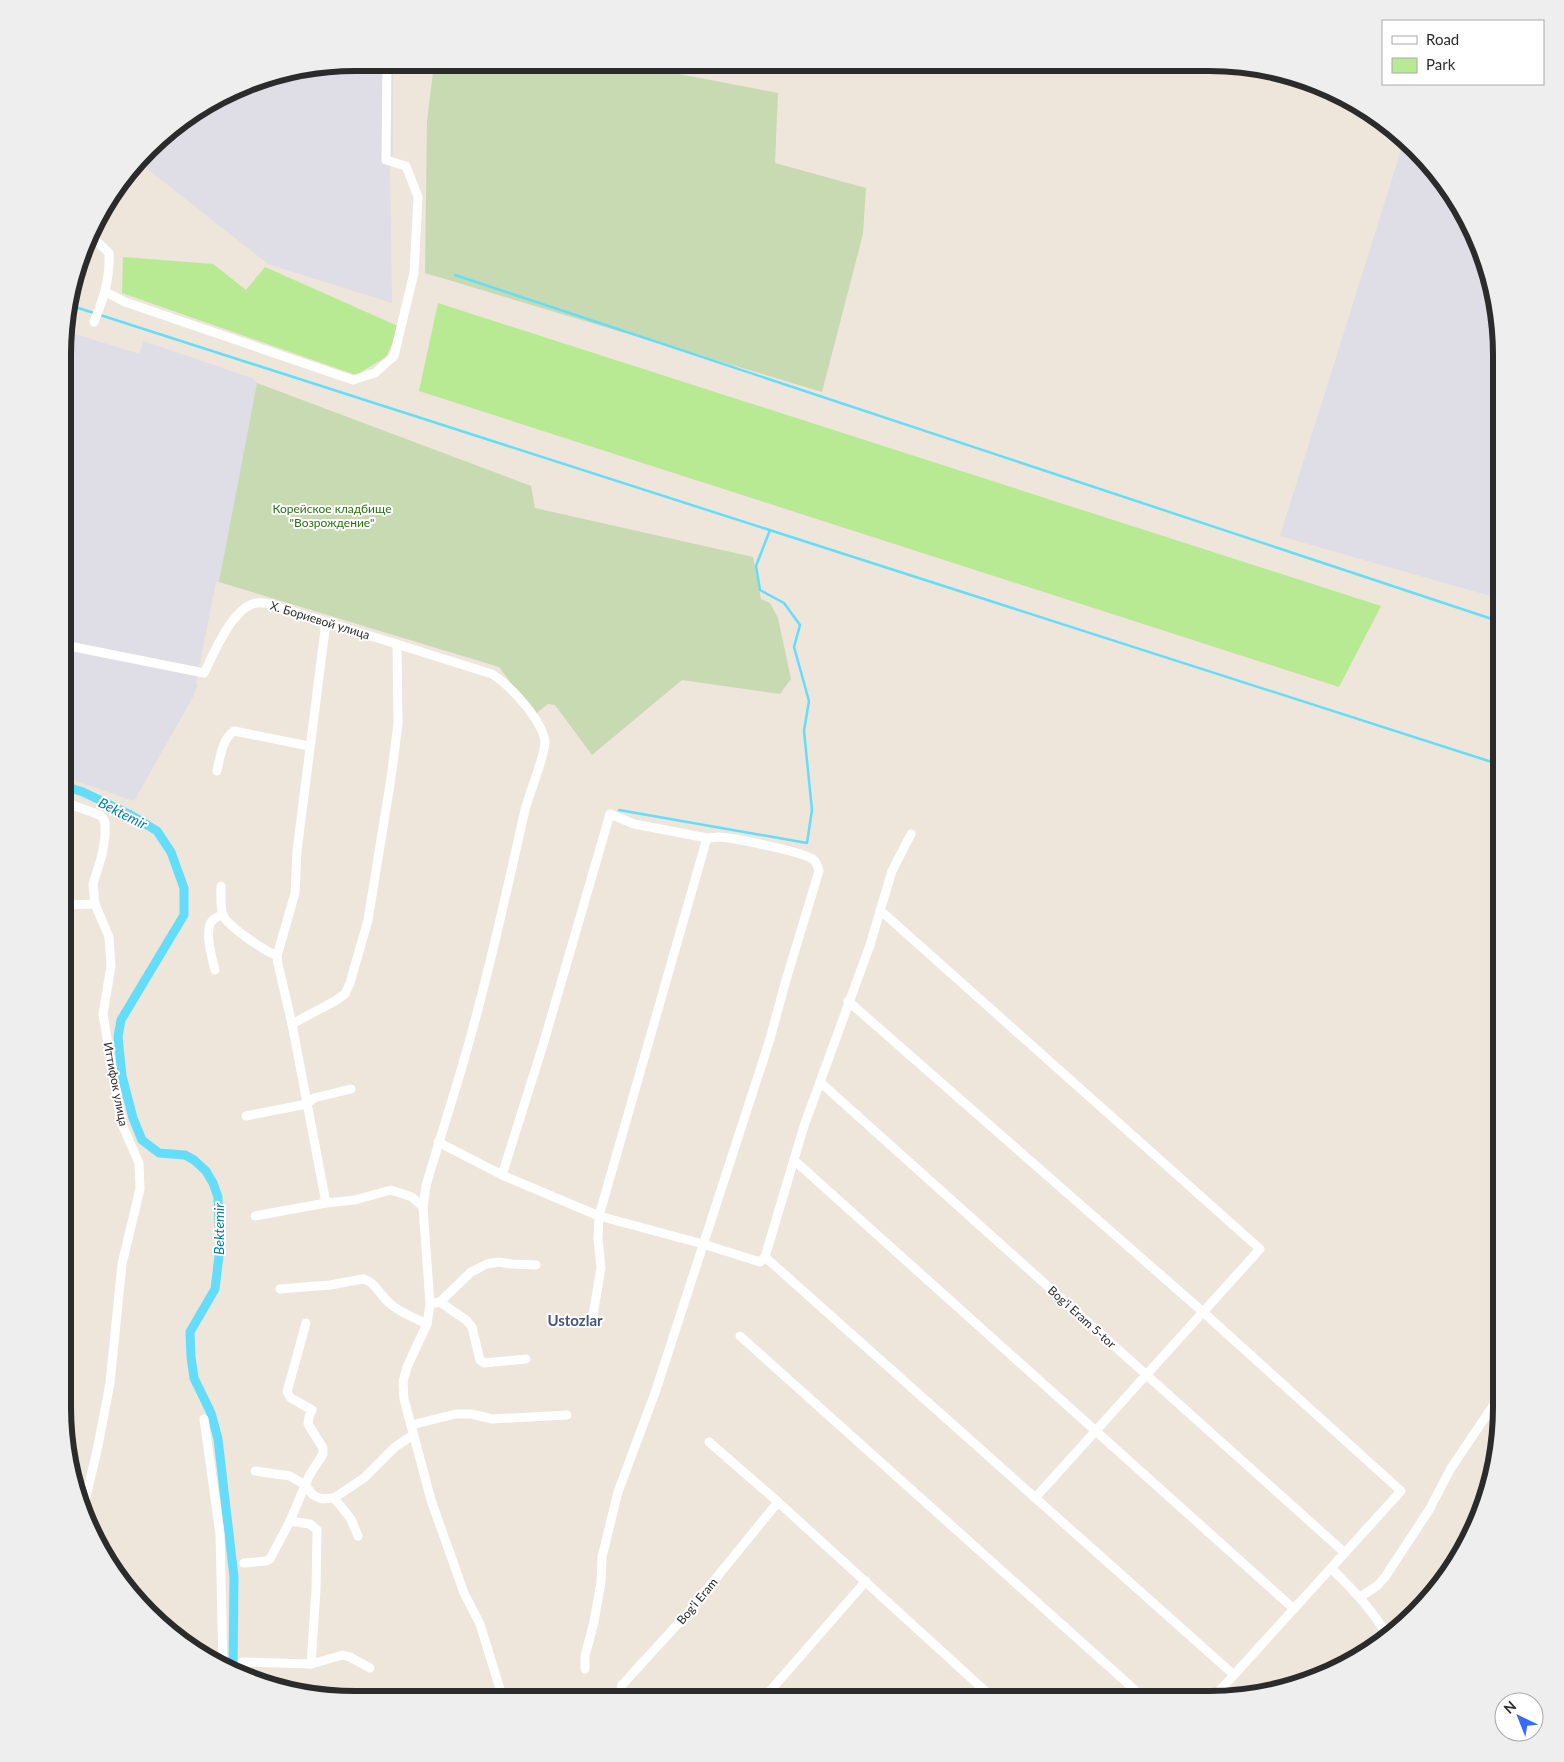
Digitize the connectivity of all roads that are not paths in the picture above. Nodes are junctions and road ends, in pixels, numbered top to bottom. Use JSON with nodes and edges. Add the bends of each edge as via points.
{"nodes":[{"id":1,"x":386,"y":71,"type":"edge"},
{"id":2,"x":96,"y":241,"type":"edge"},
{"id":3,"x":105,"y":296,"type":"junction"},
{"id":4,"x":94,"y":322,"type":"dead end"},
{"id":5,"x":326,"y":622,"type":"junction"},
{"id":6,"x":397,"y":644,"type":"junction"},
{"id":7,"x":71,"y":646,"type":"edge"},
{"id":8,"x":309,"y":746,"type":"junction"},
{"id":9,"x":217,"y":771,"type":"dead end"},
{"id":10,"x":71,"y":805,"type":"edge"},
{"id":11,"x":911,"y":834,"type":"dead end"},
{"id":12,"x":707,"y":838,"type":"junction"},
{"id":13,"x":221,"y":886,"type":"dead end"},
{"id":14,"x":95,"y":904,"type":"junction"},
{"id":15,"x":71,"y":905,"type":"edge"},
{"id":16,"x":880,"y":910,"type":"junction"},
{"id":17,"x":222,"y":915,"type":"junction"},
{"id":18,"x":277,"y":956,"type":"junction"},
{"id":19,"x":215,"y":970,"type":"dead end"},
{"id":20,"x":848,"y":1001,"type":"junction"},
{"id":21,"x":292,"y":1024,"type":"junction"},
{"id":22,"x":820,"y":1082,"type":"junction"},
{"id":23,"x":352,"y":1089,"type":"dead end"},
{"id":24,"x":308,"y":1104,"type":"junction"},
{"id":25,"x":246,"y":1116,"type":"dead end"},
{"id":26,"x":438,"y":1142,"type":"junction"},
{"id":27,"x":795,"y":1162,"type":"junction"},
{"id":28,"x":502,"y":1176,"type":"junction"},
{"id":29,"x":326,"y":1203,"type":"junction"},
{"id":30,"x":424,"y":1207,"type":"junction"},
{"id":31,"x":256,"y":1216,"type":"dead end"},
{"id":32,"x":599,"y":1216,"type":"junction"},
{"id":33,"x":704,"y":1244,"type":"junction"},
{"id":34,"x":766,"y":1257,"type":"junction"},
{"id":35,"x":536,"y":1265,"type":"dead end"},
{"id":36,"x":280,"y":1289,"type":"dead end"},
{"id":37,"x":440,"y":1302,"type":"junction"},
{"id":38,"x":430,"y":1304,"type":"junction"},
{"id":39,"x":1203,"y":1312,"type":"junction"},
{"id":40,"x":593,"y":1316,"type":"dead end"},
{"id":41,"x":306,"y":1323,"type":"dead end"},
{"id":42,"x":427,"y":1324,"type":"junction"},
{"id":43,"x":740,"y":1336,"type":"dead end"},
{"id":44,"x":526,"y":1359,"type":"dead end"},
{"id":45,"x":1146,"y":1375,"type":"junction"},
{"id":46,"x":1493,"y":1406,"type":"edge"},
{"id":47,"x":567,"y":1415,"type":"dead end"},
{"id":48,"x":204,"y":1419,"type":"dead end"},
{"id":49,"x":411,"y":1425,"type":"junction"},
{"id":50,"x":1096,"y":1431,"type":"junction"},
{"id":51,"x":413,"y":1435,"type":"junction"},
{"id":52,"x":709,"y":1442,"type":"dead end"},
{"id":53,"x":255,"y":1472,"type":"dead end"},
{"id":54,"x":305,"y":1485,"type":"junction"},
{"id":55,"x":86,"y":1498,"type":"edge"},
{"id":56,"x":334,"y":1498,"type":"junction"},
{"id":57,"x":1035,"y":1498,"type":"junction"},
{"id":58,"x":778,"y":1502,"type":"junction"},
{"id":59,"x":290,"y":1521,"type":"junction"},
{"id":60,"x":358,"y":1536,"type":"dead end"},
{"id":61,"x":1345,"y":1553,"type":"junction"},
{"id":62,"x":244,"y":1563,"type":"dead end"},
{"id":63,"x":1331,"y":1568,"type":"junction"},
{"id":64,"x":866,"y":1581,"type":"junction"},
{"id":65,"x":1360,"y":1597,"type":"junction"},
{"id":66,"x":1294,"y":1609,"type":"junction"},
{"id":67,"x":1384,"y":1630,"type":"edge"},
{"id":68,"x":223,"y":1658,"type":"edge"},
{"id":69,"x":242,"y":1662,"type":"dead end"},
{"id":70,"x":311,"y":1664,"type":"junction"},
{"id":71,"x":370,"y":1668,"type":"dead end"},
{"id":72,"x":585,"y":1669,"type":"dead end"},
{"id":73,"x":1234,"y":1675,"type":"junction"},
{"id":74,"x":1220,"y":1690,"type":"edge"},
{"id":75,"x":501,"y":1691,"type":"edge"},
{"id":76,"x":620,"y":1691,"type":"edge"},
{"id":77,"x":770,"y":1691,"type":"edge"},
{"id":78,"x":985,"y":1691,"type":"edge"},
{"id":79,"x":1137,"y":1691,"type":"edge"}],
"edges":[{"from":1,"to":3,"type":"street","via":[[386,160],[406,166],[418,197],[414,274],[394,356],[375,373],[353,380]]},
{"from":2,"to":3,"type":"street","via":[[109,254],[110,270]]},
{"from":3,"to":4,"type":"street"},
{"from":5,"to":6,"type":"street","name":"Х. Бориевой улица"},
{"from":5,"to":7,"type":"street","name":"Х. Бориевой улица","via":[[256,603],[236,616],[204,673]]},
{"from":5,"to":8,"type":"street"},
{"from":6,"to":21,"type":"street","via":[[398,724],[368,920],[345,994]]},
{"from":6,"to":26,"type":"street","name":"Х. Бориевой улица","via":[[500,679],[536,720],[545,743],[528,798],[464,1060]]},
{"from":8,"to":9,"type":"street","via":[[234,731],[222,751]]},
{"from":8,"to":18,"type":"street","via":[[295,893]]},
{"from":10,"to":14,"type":"street","name":"Иттифок улица","via":[[100,815],[105,823],[102,854],[93,884]]},
{"from":11,"to":16,"type":"street","via":[[892,871]]},
{"from":12,"to":28,"type":"street","via":[[634,824],[610,814]]},
{"from":12,"to":32,"type":"street"},
{"from":12,"to":33,"type":"street","via":[[718,837],[809,856],[815,860],[819,871],[770,1039]]},
{"from":13,"to":17,"type":"street"},
{"from":14,"to":15,"type":"street"},
{"from":14,"to":55,"type":"street","name":"Иттифок улица","via":[[109,936],[111,966],[103,1014],[121,1122],[139,1163],[140,1189],[122,1264],[110,1383]]},
{"from":16,"to":20,"type":"street"},
{"from":16,"to":39,"type":"street","via":[[1260,1249]]},
{"from":17,"to":18,"type":"street","via":[[235,928]]},
{"from":17,"to":19,"type":"street","via":[[213,919],[209,928]]},
{"from":18,"to":21,"type":"street"},
{"from":20,"to":22,"type":"street"},
{"from":20,"to":39,"type":"street"},
{"from":21,"to":24,"type":"street"},
{"from":22,"to":27,"type":"street"},
{"from":22,"to":45,"type":"street","name":"Bog'i Eram 5-tor"},
{"from":23,"to":24,"type":"street","via":[[314,1098]]},
{"from":24,"to":25,"type":"street"},
{"from":24,"to":29,"type":"street"},
{"from":26,"to":28,"type":"street"},
{"from":26,"to":30,"type":"street"},
{"from":27,"to":34,"type":"street"},
{"from":27,"to":50,"type":"street"},
{"from":28,"to":32,"type":"street"},
{"from":29,"to":30,"type":"street","via":[[355,1200],[391,1190],[412,1197]]},
{"from":29,"to":31,"type":"street"},
{"from":30,"to":38,"type":"street"},
{"from":32,"to":33,"type":"street"},
{"from":32,"to":40,"type":"street","via":[[601,1268]]},
{"from":33,"to":34,"type":"street","via":[[760,1262]]},
{"from":33,"to":72,"type":"street","via":[[618,1492],[602,1557],[594,1622],[584,1656]]},
{"from":34,"to":57,"type":"street"},
{"from":35,"to":37,"type":"street","via":[[487,1264],[472,1272]]},
{"from":36,"to":42,"type":"street","via":[[368,1280],[398,1310]]},
{"from":37,"to":38,"type":"street"},
{"from":37,"to":44,"type":"street","via":[[472,1327],[479,1356],[484,1363]]},
{"from":38,"to":42,"type":"street"},
{"from":39,"to":45,"type":"street"},
{"from":39,"to":61,"type":"street","via":[[1402,1490]]},
{"from":41,"to":54,"type":"street","via":[[287,1392],[291,1398],[312,1410],[308,1424],[323,1448],[323,1454]]},
{"from":42,"to":49,"type":"street","via":[[403,1382]]},
{"from":43,"to":79,"type":"street"},
{"from":45,"to":50,"type":"street"},
{"from":45,"to":61,"type":"street","name":"Bog'i Eram 5-tor"},
{"from":46,"to":65,"type":"street","via":[[1385,1577]]},
{"from":47,"to":49,"type":"street","via":[[492,1419],[456,1414]]},
{"from":48,"to":68,"type":"street","via":[[220,1534]]},
{"from":49,"to":51,"type":"street"},
{"from":50,"to":57,"type":"street"},
{"from":50,"to":66,"type":"street"},
{"from":51,"to":56,"type":"street","via":[[395,1447],[364,1478]]},
{"from":51,"to":75,"type":"street","via":[[431,1500],[464,1593],[480,1624]]},
{"from":52,"to":58,"type":"street"},
{"from":53,"to":54,"type":"street","via":[[290,1476]]},
{"from":54,"to":56,"type":"street","via":[[313,1495],[322,1499]]},
{"from":54,"to":59,"type":"street"},
{"from":56,"to":60,"type":"street","via":[[351,1519]]},
{"from":57,"to":73,"type":"street"},
{"from":58,"to":64,"type":"street"},
{"from":58,"to":76,"type":"street","name":"Bog'i Eram","via":[[686,1614],[622,1685]]},
{"from":59,"to":62,"type":"street","via":[[270,1559]]},
{"from":59,"to":70,"type":"street","via":[[310,1524],[317,1530]]},
{"from":61,"to":63,"type":"street"},
{"from":63,"to":65,"type":"street"},
{"from":63,"to":66,"type":"street"},
{"from":64,"to":77,"type":"street"},
{"from":64,"to":78,"type":"street"},
{"from":65,"to":67,"type":"street"},
{"from":66,"to":73,"type":"street"},
{"from":69,"to":70,"type":"street"},
{"from":70,"to":71,"type":"street","via":[[343,1655]]},
{"from":73,"to":74,"type":"street"}]}
